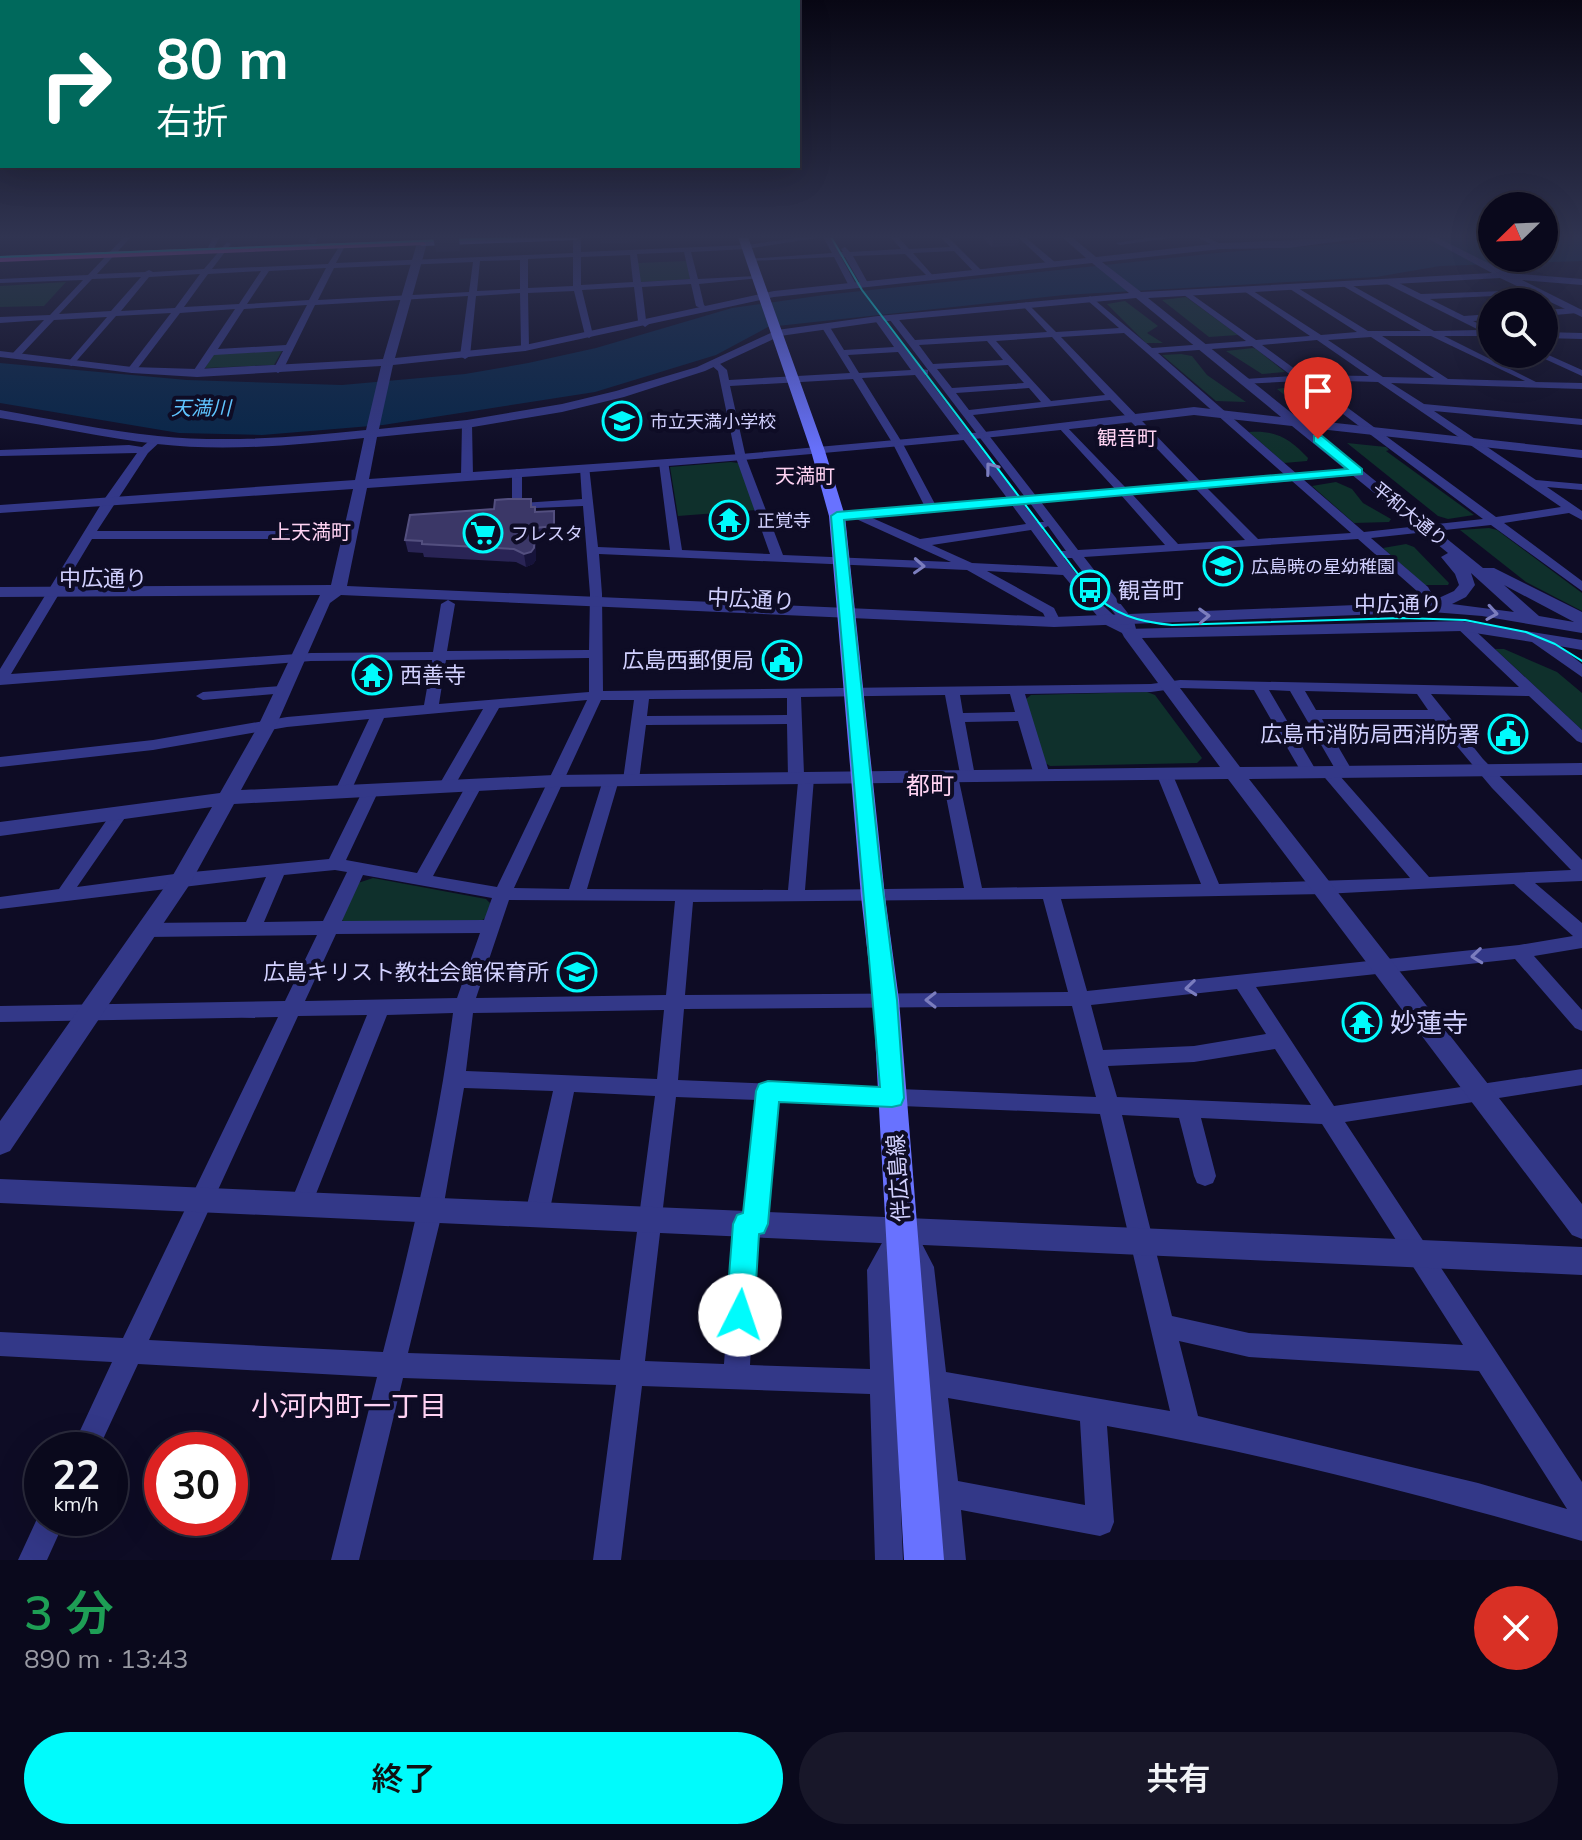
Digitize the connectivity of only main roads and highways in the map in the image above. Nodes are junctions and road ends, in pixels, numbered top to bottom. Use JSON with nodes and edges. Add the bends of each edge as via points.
{"nodes":[{"id":1,"x":768,"y":310,"type":"edge"},
{"id":2,"x":924,"y":1560,"type":"edge"}],
"edges":[{"from":1,"to":2,"type":"main road","name":"伴広島線","via":[[837,516],[886,1000]]}]}
